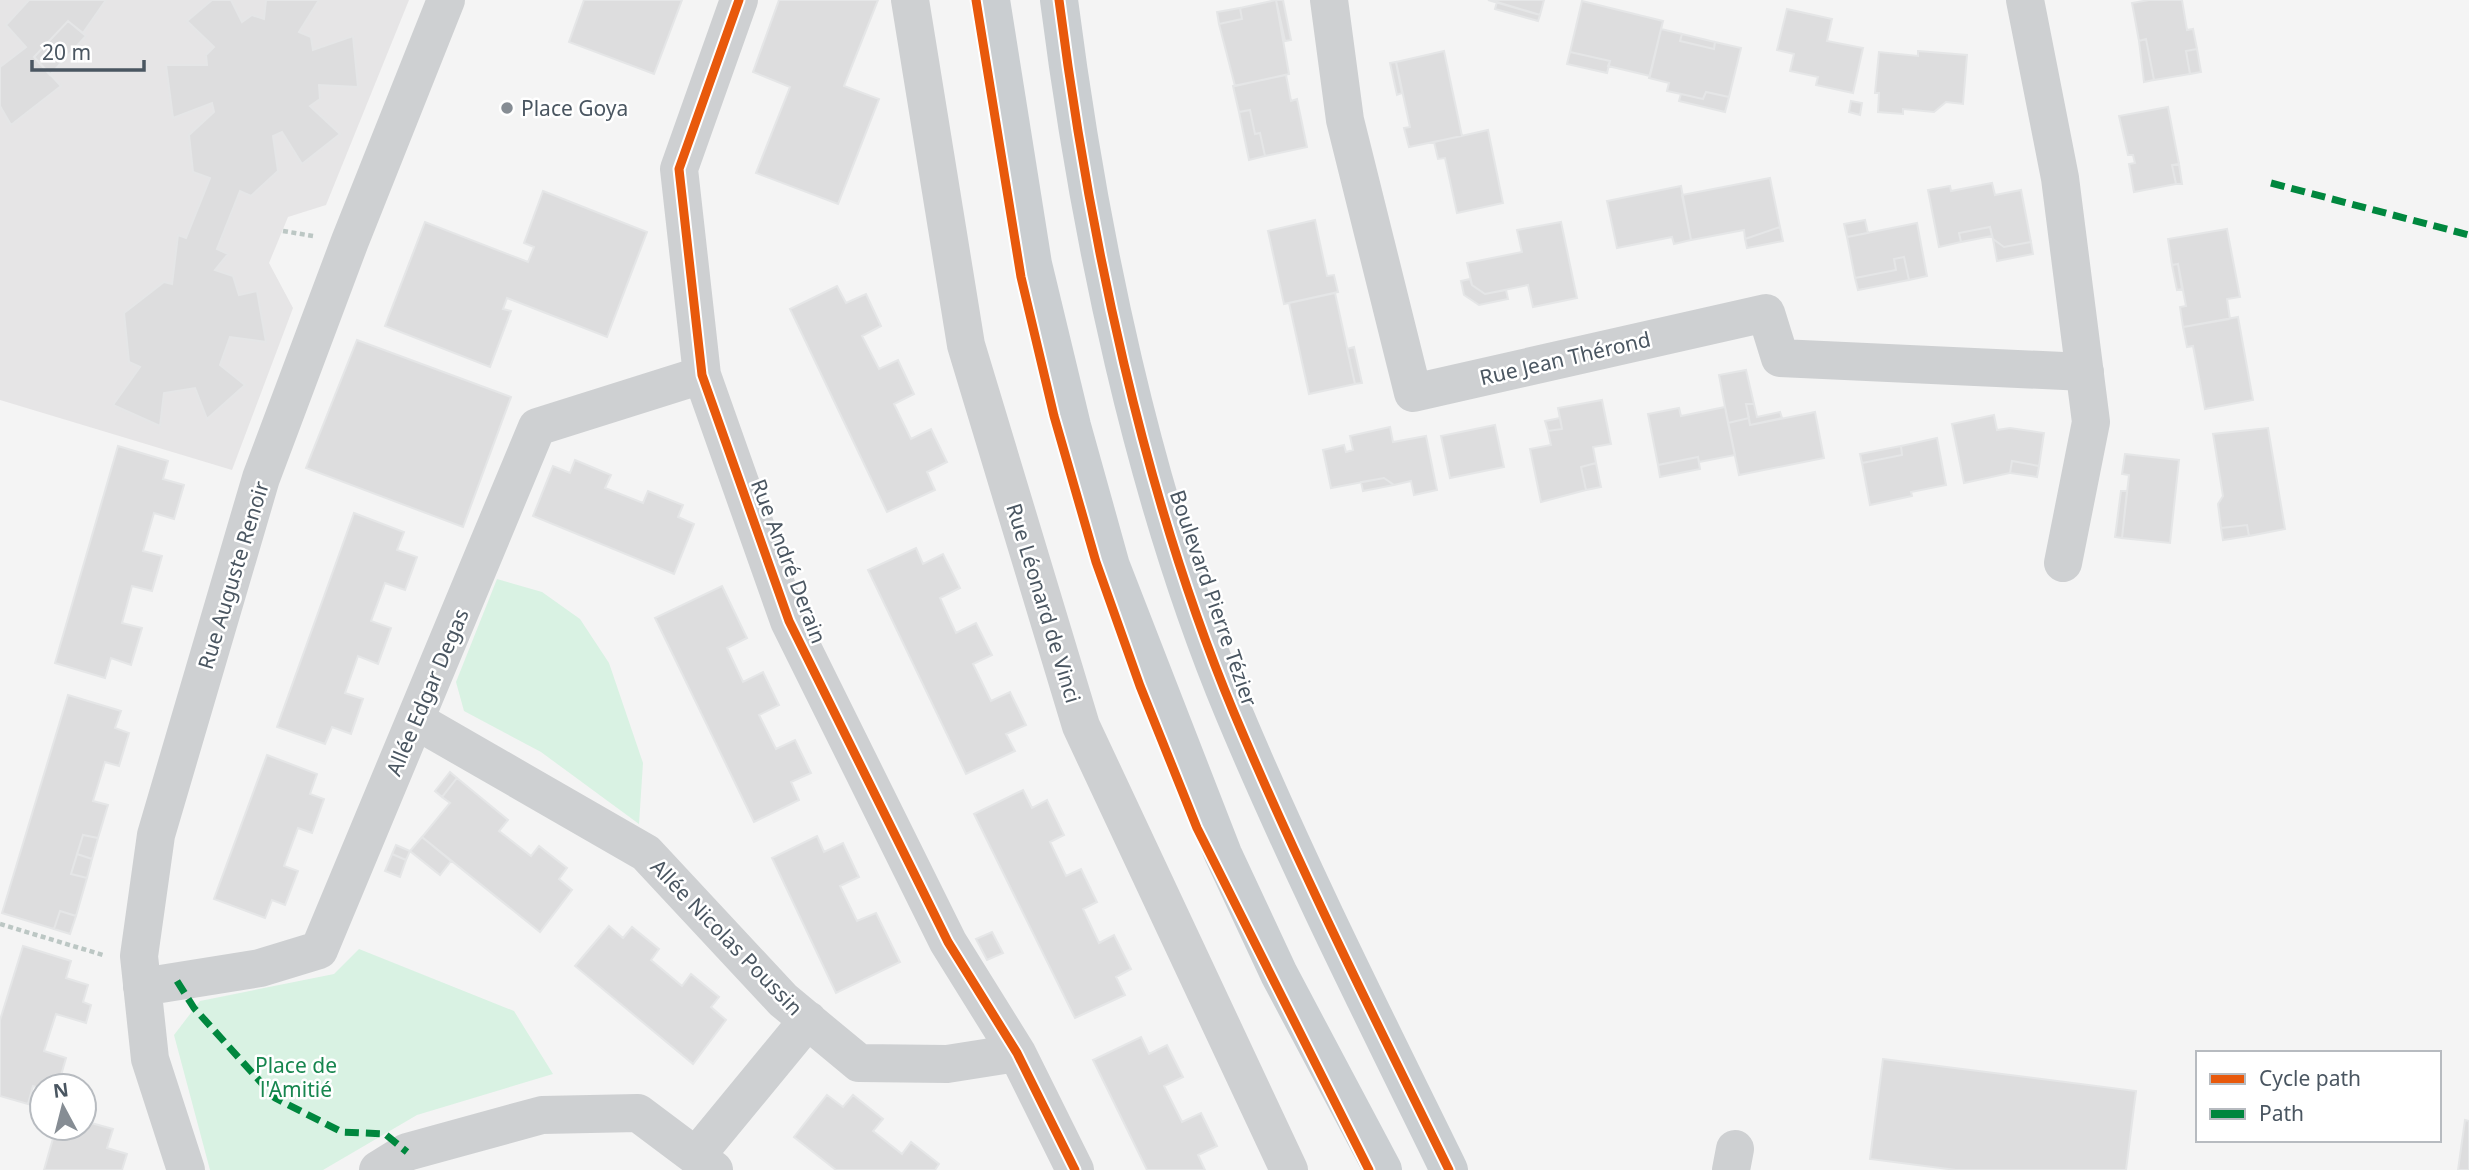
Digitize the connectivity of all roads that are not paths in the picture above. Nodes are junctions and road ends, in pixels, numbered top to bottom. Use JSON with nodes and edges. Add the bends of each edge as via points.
{"nodes":[{"id":1,"x":446,"y":0,"type":"edge"},
{"id":2,"x":739,"y":0,"type":"edge"},
{"id":3,"x":910,"y":0,"type":"edge"},
{"id":4,"x":991,"y":0,"type":"edge"},
{"id":5,"x":1059,"y":0,"type":"edge"},
{"id":6,"x":1329,"y":0,"type":"edge"},
{"id":7,"x":2025,"y":0,"type":"edge"},
{"id":8,"x":2085,"y":372,"type":"junction"},
{"id":9,"x":702,"y":375,"type":"junction"},
{"id":10,"x":2063,"y":563,"type":"dead end"},
{"id":11,"x":415,"y":720,"type":"junction"},
{"id":12,"x":1279,"y":974,"type":"junction"},
{"id":13,"x":141,"y":976,"type":"junction"},
{"id":14,"x":808,"y":1020,"type":"junction"},
{"id":15,"x":1017,"y":1053,"type":"junction"},
{"id":16,"x":705,"y":1163,"type":"edge"},
{"id":17,"x":186,"y":1170,"type":"edge"},
{"id":18,"x":378,"y":1170,"type":"edge"},
{"id":19,"x":1074,"y":1170,"type":"edge"},
{"id":20,"x":1289,"y":1170,"type":"edge"},
{"id":21,"x":1383,"y":1170,"type":"edge"},
{"id":22,"x":1394,"y":1170,"type":"edge"},
{"id":23,"x":1449,"y":1170,"type":"edge"}],
"edges":[{"from":1,"to":13,"type":"street","name":"Rue Auguste Renoir","via":[[261,478],[156,835]]},
{"from":2,"to":9,"type":"street","name":"Rue André Derain","via":[[679,169]]},
{"from":3,"to":20,"type":"street","name":"Rue Léonard de Vinci","via":[[967,345],[1081,726]]},
{"from":4,"to":12,"type":"main road","via":[[1033,264],[1111,566],[1223,854]]},
{"from":5,"to":23,"type":"main road","name":"Boulevard Pierre Tézier","via":[[1100,247],[1142,434],[1175,548],[1233,711],[1317,899]]},
{"from":6,"to":8,"type":"street","name":"Rue Jean Thérond","via":[[1345,120],[1412,393],[1766,313],[1780,358]]},
{"from":7,"to":8,"type":"street","via":[[2060,178]]},
{"from":8,"to":10,"type":"street","via":[[2091,422]]},
{"from":9,"to":11,"type":"street","name":"Allée Edgar Degas","via":[[537,427]]},
{"from":9,"to":15,"type":"street","name":"Rue André Derain","via":[[789,621],[948,942]]},
{"from":11,"to":13,"type":"street","name":"Allée Edgar Degas","via":[[319,950],[260,968]]},
{"from":11,"to":14,"type":"street","name":"Allée Nicolas Poussin","via":[[646,853],[783,1000]]},
{"from":12,"to":21,"type":"main road"},
{"from":12,"to":22,"type":"street","via":[[1304,1001],[1329,1041]]},
{"from":13,"to":17,"type":"street","name":"Rue Auguste Renoir","via":[[150,1059]]},
{"from":14,"to":15,"type":"street","name":"Allée Nicolas Poussin","via":[[859,1063],[947,1064]]},
{"from":14,"to":16,"type":"street"},
{"from":15,"to":19,"type":"street","name":"Rue André Derain"},
{"from":16,"to":18,"type":"street","via":[[638,1113],[542,1115],[407,1152]]}]}
